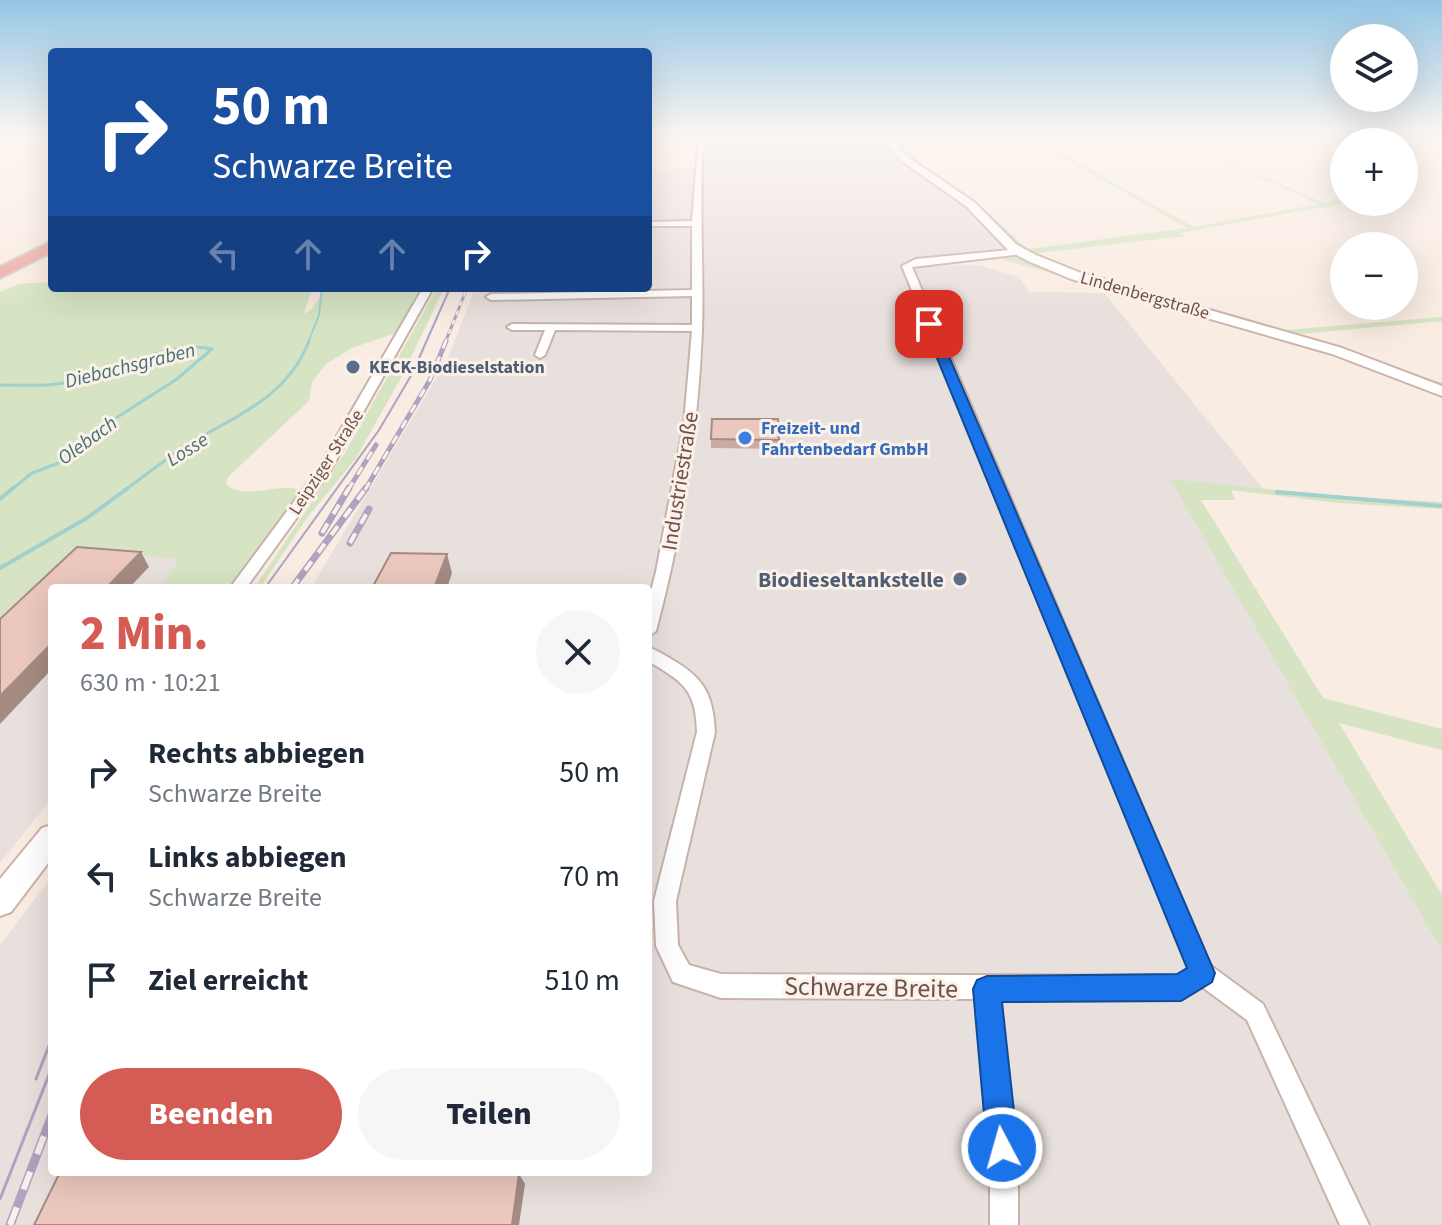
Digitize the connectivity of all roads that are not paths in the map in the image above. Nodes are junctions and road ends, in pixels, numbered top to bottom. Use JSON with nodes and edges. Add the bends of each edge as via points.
{"nodes":[{"id":1,"x":697,"y":194,"type":"edge"},
{"id":2,"x":954,"y":194,"type":"edge"},
{"id":3,"x":696,"y":223,"type":"junction"},
{"id":4,"x":652,"y":224,"type":"edge"},
{"id":5,"x":48,"y":248,"type":"edge"},
{"id":6,"x":1020,"y":252,"type":"junction"},
{"id":7,"x":48,"y":255,"type":"edge"},
{"id":8,"x":0,"y":273,"type":"edge"},
{"id":9,"x":0,"y":280,"type":"edge"},
{"id":10,"x":426,"y":292,"type":"edge"},
{"id":11,"x":697,"y":293,"type":"junction"},
{"id":12,"x":491,"y":297,"type":"dead end"},
{"id":13,"x":512,"y":327,"type":"dead end"},
{"id":14,"x":551,"y":328,"type":"junction"},
{"id":15,"x":697,"y":328,"type":"junction"},
{"id":16,"x":540,"y":355,"type":"dead end"},
{"id":17,"x":1442,"y":391,"type":"edge"},
{"id":18,"x":241,"y":584,"type":"edge"},
{"id":19,"x":652,"y":616,"type":"edge"},
{"id":20,"x":652,"y":655,"type":"edge"},
{"id":21,"x":48,"y":842,"type":"edge"},
{"id":22,"x":0,"y":902,"type":"edge"},
{"id":23,"x":1202,"y":973,"type":"junction"},
{"id":24,"x":987,"y":989,"type":"junction"},
{"id":25,"x":1004,"y":1225,"type":"edge"},
{"id":26,"x":1355,"y":1225,"type":"edge"}],
"edges":[{"from":1,"to":3,"type":"street","name":"Industriestraße"},
{"from":2,"to":6,"type":"main road","name":"Lindenbergstraße"},
{"from":3,"to":4,"type":"street"},
{"from":3,"to":11,"type":"street","name":"Industriestraße"},
{"from":5,"to":8,"type":"highway"},
{"from":6,"to":17,"type":"main road","name":"Lindenbergstraße","via":[[1068,273],[1323,347]]},
{"from":6,"to":23,"type":"street","via":[[907,266]]},
{"from":7,"to":9,"type":"highway"},
{"from":10,"to":18,"type":"street","name":"Leipziger Straße","via":[[322,473]]},
{"from":11,"to":12,"type":"street"},
{"from":11,"to":15,"type":"street","name":"Industriestraße"},
{"from":13,"to":14,"type":"street"},
{"from":14,"to":15,"type":"street"},
{"from":14,"to":16,"type":"street"},
{"from":15,"to":19,"type":"street","name":"Industriestraße","via":[[690,423]]},
{"from":20,"to":24,"type":"street","name":"Schwarze Breite","via":[[694,684],[706,708],[706,732],[665,901],[667,946],[681,974],[721,986]]},
{"from":21,"to":22,"type":"main road"},
{"from":23,"to":24,"type":"street","name":"Schwarze Breite","via":[[1181,988]]},
{"from":23,"to":26,"type":"street","via":[[1255,1012]]},
{"from":24,"to":25,"type":"street","via":[[1004,1169]]}]}
